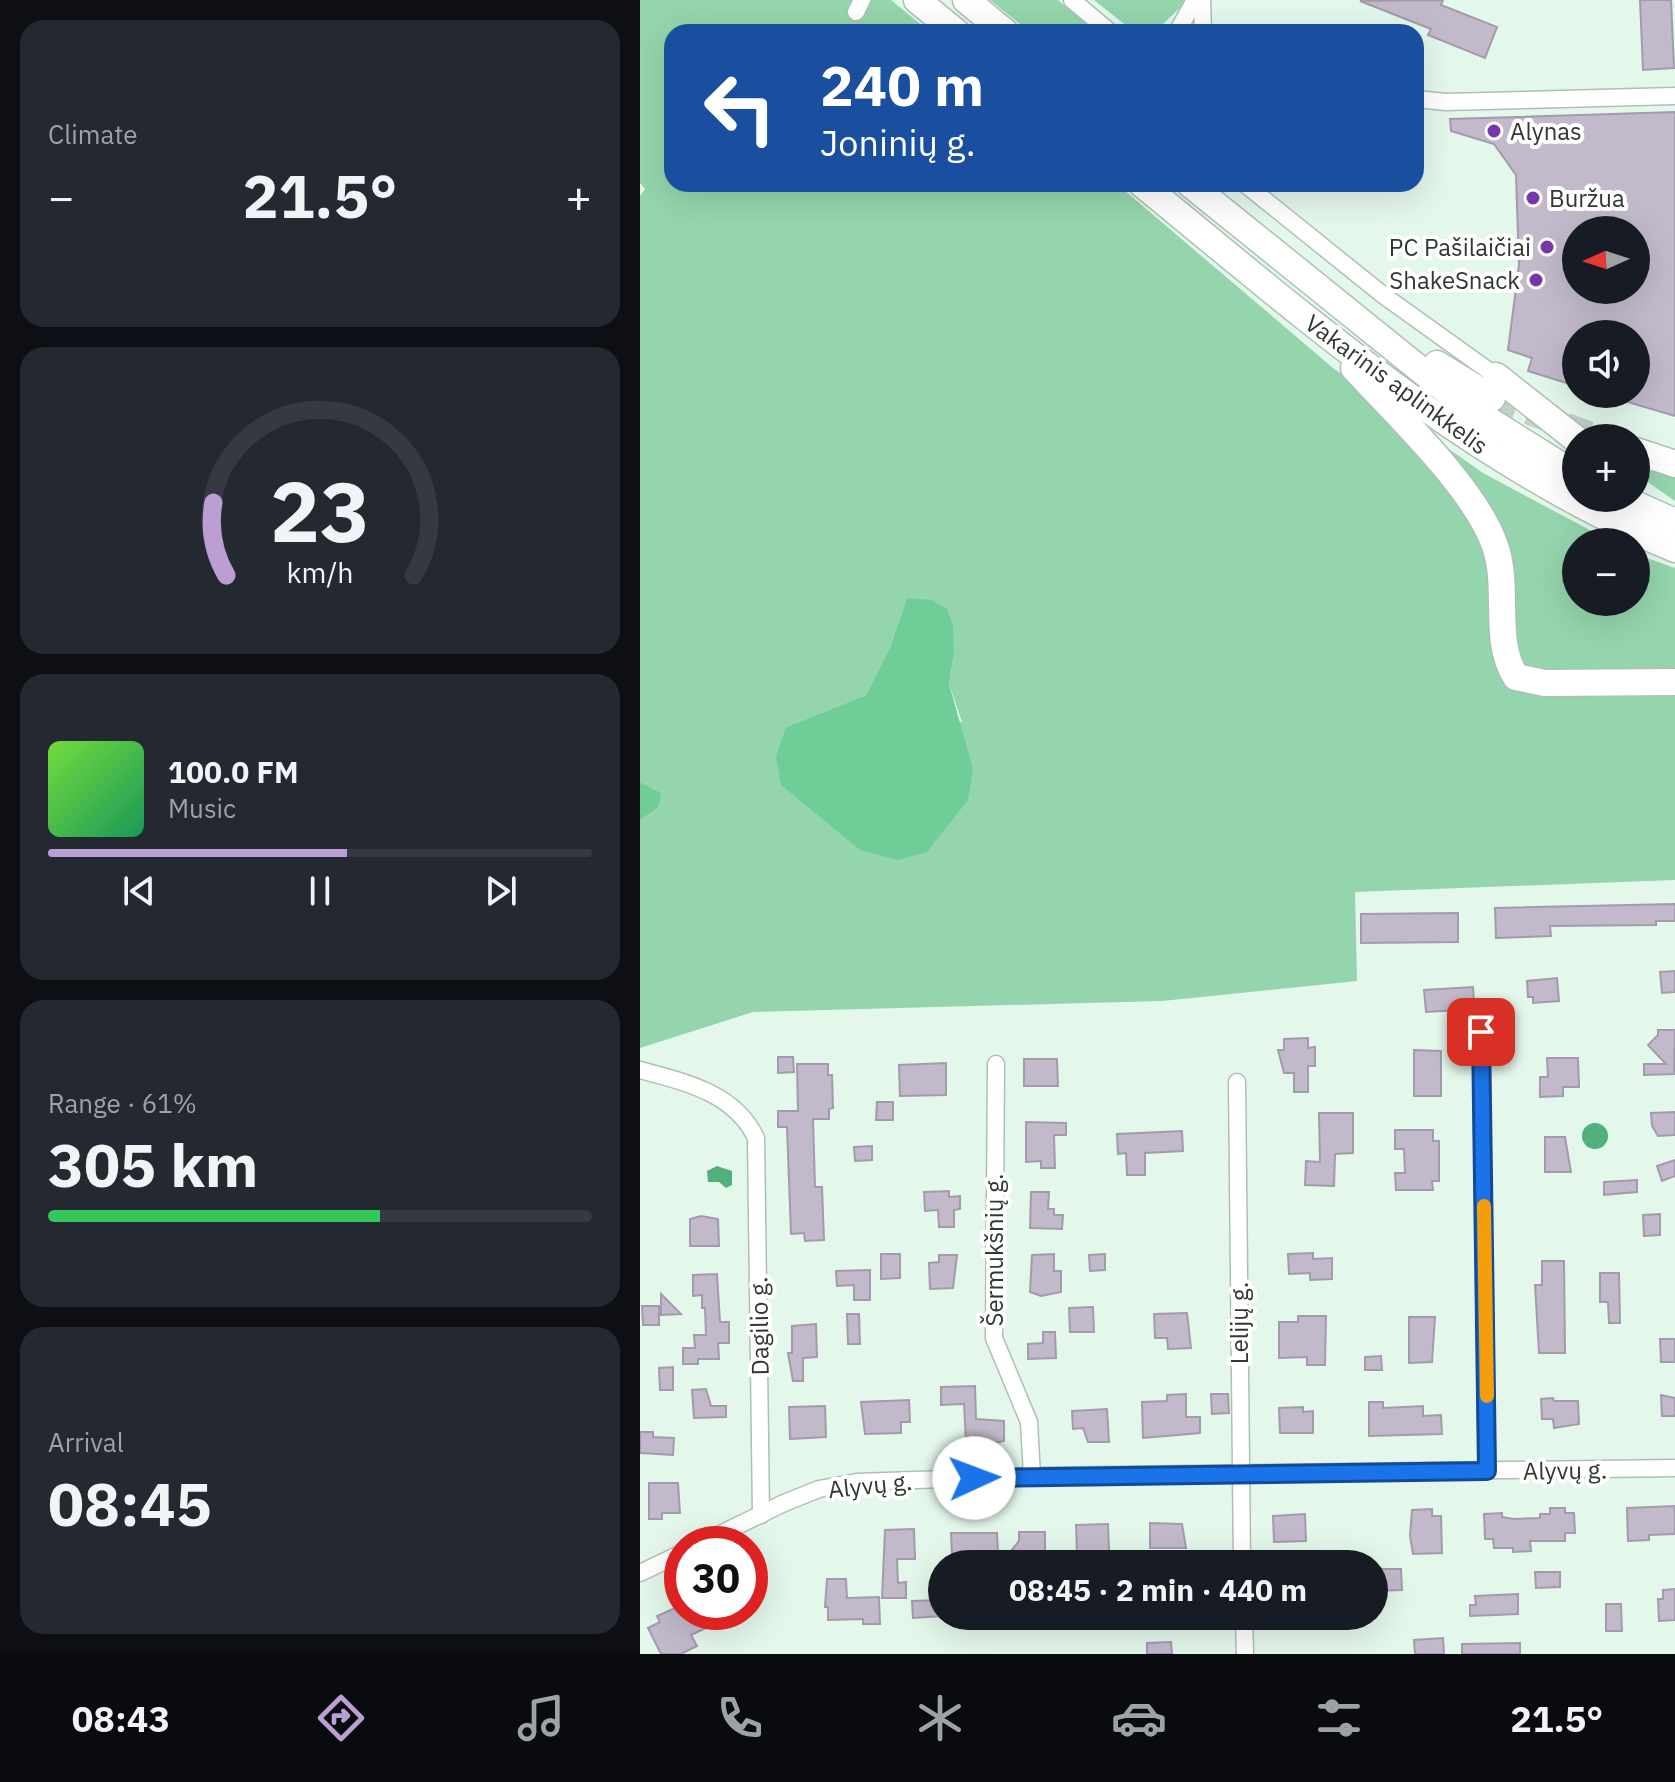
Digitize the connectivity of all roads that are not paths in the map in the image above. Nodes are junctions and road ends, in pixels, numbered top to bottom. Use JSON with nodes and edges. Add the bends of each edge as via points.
{"nodes":[{"id":1,"x":917,"y":0,"type":"edge"},
{"id":2,"x":966,"y":0,"type":"edge"},
{"id":3,"x":1072,"y":0,"type":"edge"},
{"id":4,"x":1195,"y":0,"type":"edge"},
{"id":5,"x":1202,"y":0,"type":"edge"},
{"id":6,"x":946,"y":24,"type":"edge"},
{"id":7,"x":995,"y":24,"type":"edge"},
{"id":8,"x":1102,"y":24,"type":"edge"},
{"id":9,"x":1182,"y":24,"type":"edge"},
{"id":10,"x":1202,"y":24,"type":"edge"},
{"id":11,"x":1675,"y":96,"type":"edge"},
{"id":12,"x":1424,"y":100,"type":"edge"},
{"id":13,"x":1152,"y":192,"type":"edge"},
{"id":14,"x":1200,"y":192,"type":"edge"},
{"id":15,"x":1218,"y":192,"type":"edge"},
{"id":16,"x":1255,"y":192,"type":"edge"},
{"id":17,"x":1320,"y":330,"type":"junction"},
{"id":18,"x":1494,"y":387,"type":"junction"},
{"id":19,"x":1562,"y":430,"type":"edge"},
{"id":20,"x":1650,"y":456,"type":"edge"},
{"id":21,"x":1675,"y":464,"type":"edge"},
{"id":22,"x":1562,"y":466,"type":"edge"},
{"id":23,"x":1650,"y":503,"type":"edge"},
{"id":24,"x":1646,"y":512,"type":"edge"},
{"id":25,"x":1668,"y":524,"type":"edge"},
{"id":26,"x":1675,"y":682,"type":"edge"},
{"id":27,"x":1481,"y":1032,"type":"dead end"},
{"id":28,"x":996,"y":1064,"type":"dead end"},
{"id":29,"x":640,"y":1070,"type":"edge"},
{"id":30,"x":1237,"y":1082,"type":"dead end"},
{"id":31,"x":1675,"y":1468,"type":"edge"},
{"id":32,"x":1487,"y":1471,"type":"junction"},
{"id":33,"x":1240,"y":1475,"type":"junction"},
{"id":34,"x":1032,"y":1476,"type":"junction"},
{"id":35,"x":761,"y":1515,"type":"junction"},
{"id":36,"x":738,"y":1526,"type":"edge"},
{"id":37,"x":1242,"y":1550,"type":"edge"},
{"id":38,"x":664,"y":1562,"type":"edge"},
{"id":39,"x":640,"y":1573,"type":"edge"},
{"id":40,"x":1244,"y":1630,"type":"edge"},
{"id":41,"x":1245,"y":1654,"type":"edge"}],
"edges":[{"from":1,"to":6,"type":"highway"},
{"from":2,"to":7,"type":"highway"},
{"from":3,"to":8,"type":"street"},
{"from":4,"to":9,"type":"street"},
{"from":5,"to":10,"type":"street"},
{"from":11,"to":12,"type":"street"},
{"from":13,"to":17,"type":"highway","name":"Vakarinis aplinkkelis"},
{"from":14,"to":22,"type":"highway","name":"Vakarinis aplinkkelis","via":[[1463,404]]},
{"from":15,"to":18,"type":"highway","via":[[1427,357]]},
{"from":16,"to":18,"type":"street"},
{"from":17,"to":25,"type":"highway","name":"Vakarinis aplinkkelis","via":[[1491,452],[1574,503]]},
{"from":17,"to":26,"type":"highway","via":[[1450,476],[1487,526],[1501,568],[1505,649],[1516,677],[1545,683]]},
{"from":18,"to":19,"type":"highway"},
{"from":20,"to":21,"type":"highway"},
{"from":23,"to":25,"type":"highway"},
{"from":24,"to":25,"type":"highway"},
{"from":27,"to":32,"type":"street"},
{"from":28,"to":34,"type":"street","name":"Šermukšnių g.","via":[[994,1338],[1029,1422]]},
{"from":29,"to":35,"type":"street","name":"Dagilio g.","via":[[710,1091],[749,1122],[756,1138]]},
{"from":30,"to":33,"type":"street","name":"Lelijų g."},
{"from":31,"to":32,"type":"street","name":"Alyvų g."},
{"from":32,"to":33,"type":"street","name":"Alyvų g."},
{"from":33,"to":34,"type":"street","name":"Alyvų g."},
{"from":33,"to":37,"type":"street","name":"Lelijų g."},
{"from":34,"to":35,"type":"street","name":"Alyvų g.","via":[[857,1482],[819,1489]]},
{"from":35,"to":36,"type":"street","name":"Alyvų g."},
{"from":38,"to":39,"type":"street"},
{"from":40,"to":41,"type":"street"}]}
